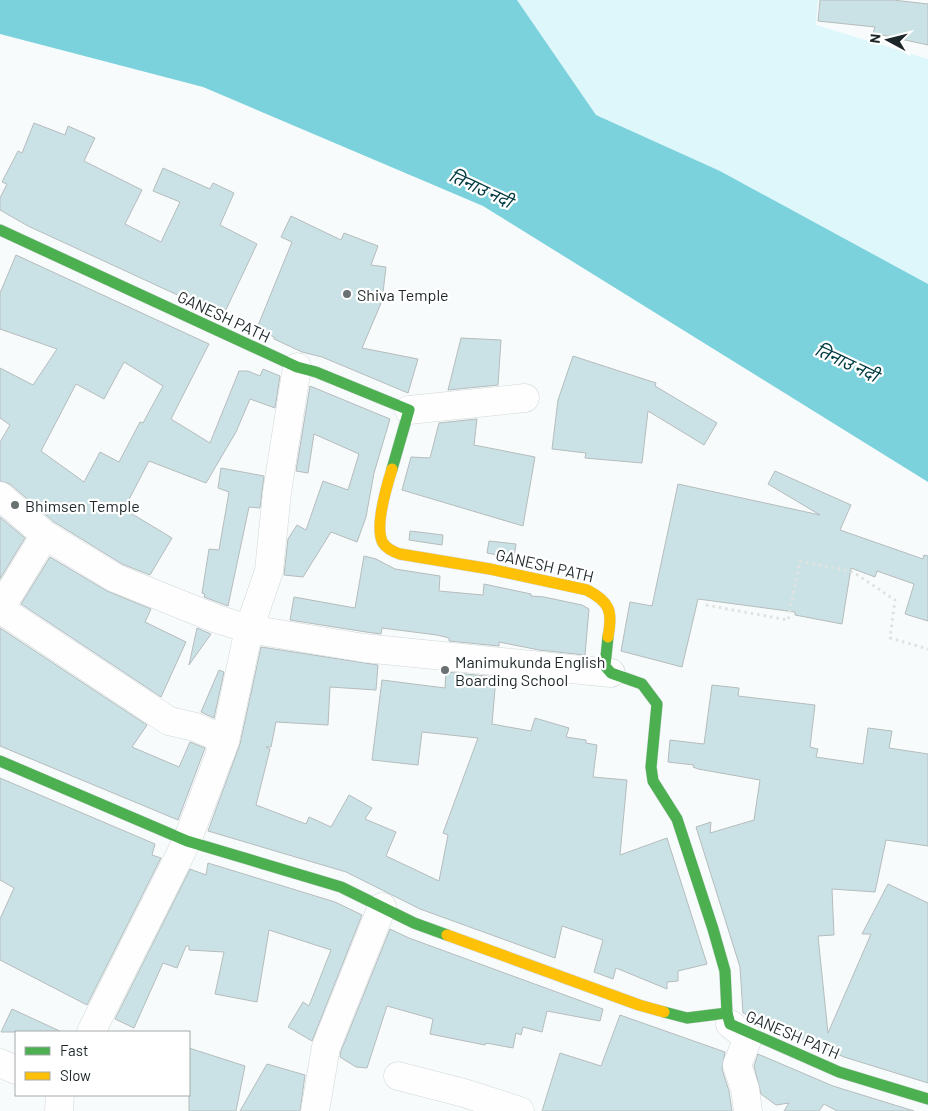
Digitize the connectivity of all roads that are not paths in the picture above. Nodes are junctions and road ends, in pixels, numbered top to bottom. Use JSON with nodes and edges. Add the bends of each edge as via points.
{"nodes":[{"id":1,"x":0,"y":230,"type":"edge"},
{"id":2,"x":297,"y":367,"type":"junction"},
{"id":3,"x":525,"y":398,"type":"dead end"},
{"id":4,"x":409,"y":410,"type":"junction"},
{"id":5,"x":0,"y":496,"type":"edge"},
{"id":6,"x":46,"y":535,"type":"junction"},
{"id":7,"x":0,"y":609,"type":"edge"},
{"id":8,"x":249,"y":629,"type":"junction"},
{"id":9,"x":612,"y":673,"type":"junction"},
{"id":10,"x":221,"y":752,"type":"junction"},
{"id":11,"x":0,"y":761,"type":"edge"},
{"id":12,"x":187,"y":841,"type":"junction"},
{"id":13,"x":382,"y":907,"type":"junction"},
{"id":14,"x":729,"y":1019,"type":"junction"},
{"id":15,"x":92,"y":1031,"type":"edge"},
{"id":16,"x":0,"y":1063,"type":"edge"},
{"id":17,"x":15,"y":1070,"type":"edge"},
{"id":18,"x":398,"y":1076,"type":"dead end"},
{"id":19,"x":60,"y":1096,"type":"edge"},
{"id":20,"x":928,"y":1099,"type":"edge"},
{"id":21,"x":59,"y":1111,"type":"edge"},
{"id":22,"x":315,"y":1111,"type":"edge"},
{"id":23,"x":520,"y":1111,"type":"edge"},
{"id":24,"x":748,"y":1111,"type":"edge"}],
"edges":[{"from":1,"to":2,"type":"street","name":"GANESH PATH"},
{"from":2,"to":4,"type":"street","name":"GANESH PATH"},
{"from":2,"to":8,"type":"street","via":[[277,492],[269,571]]},
{"from":3,"to":4,"type":"street"},
{"from":4,"to":9,"type":"street","name":"GANESH PATH","via":[[380,520],[382,543],[400,554],[495,570],[600,595],[612,614],[605,659]]},
{"from":5,"to":6,"type":"street"},
{"from":6,"to":7,"type":"street"},
{"from":6,"to":8,"type":"street","via":[[115,578]]},
{"from":7,"to":10,"type":"street","via":[[169,721],[219,737]]},
{"from":8,"to":9,"type":"street","via":[[364,648]]},
{"from":8,"to":10,"type":"street"},
{"from":9,"to":14,"type":"street","name":"GANESH PATH","via":[[642,684],[657,704],[651,767],[653,781],[677,819],[713,929],[725,971]]},
{"from":10,"to":12,"type":"street"},
{"from":11,"to":12,"type":"street"},
{"from":12,"to":13,"type":"street","via":[[341,887]]},
{"from":12,"to":15,"type":"street"},
{"from":13,"to":14,"type":"street","via":[[414,923],[639,1005],[687,1018]]},
{"from":13,"to":22,"type":"street","via":[[326,1047]]},
{"from":14,"to":20,"type":"street","name":"GANESH PATH","via":[[839,1072]]},
{"from":14,"to":24,"type":"street","via":[[748,1038],[737,1065]]},
{"from":16,"to":17,"type":"street"},
{"from":18,"to":23,"type":"street"},
{"from":19,"to":21,"type":"street"}]}
